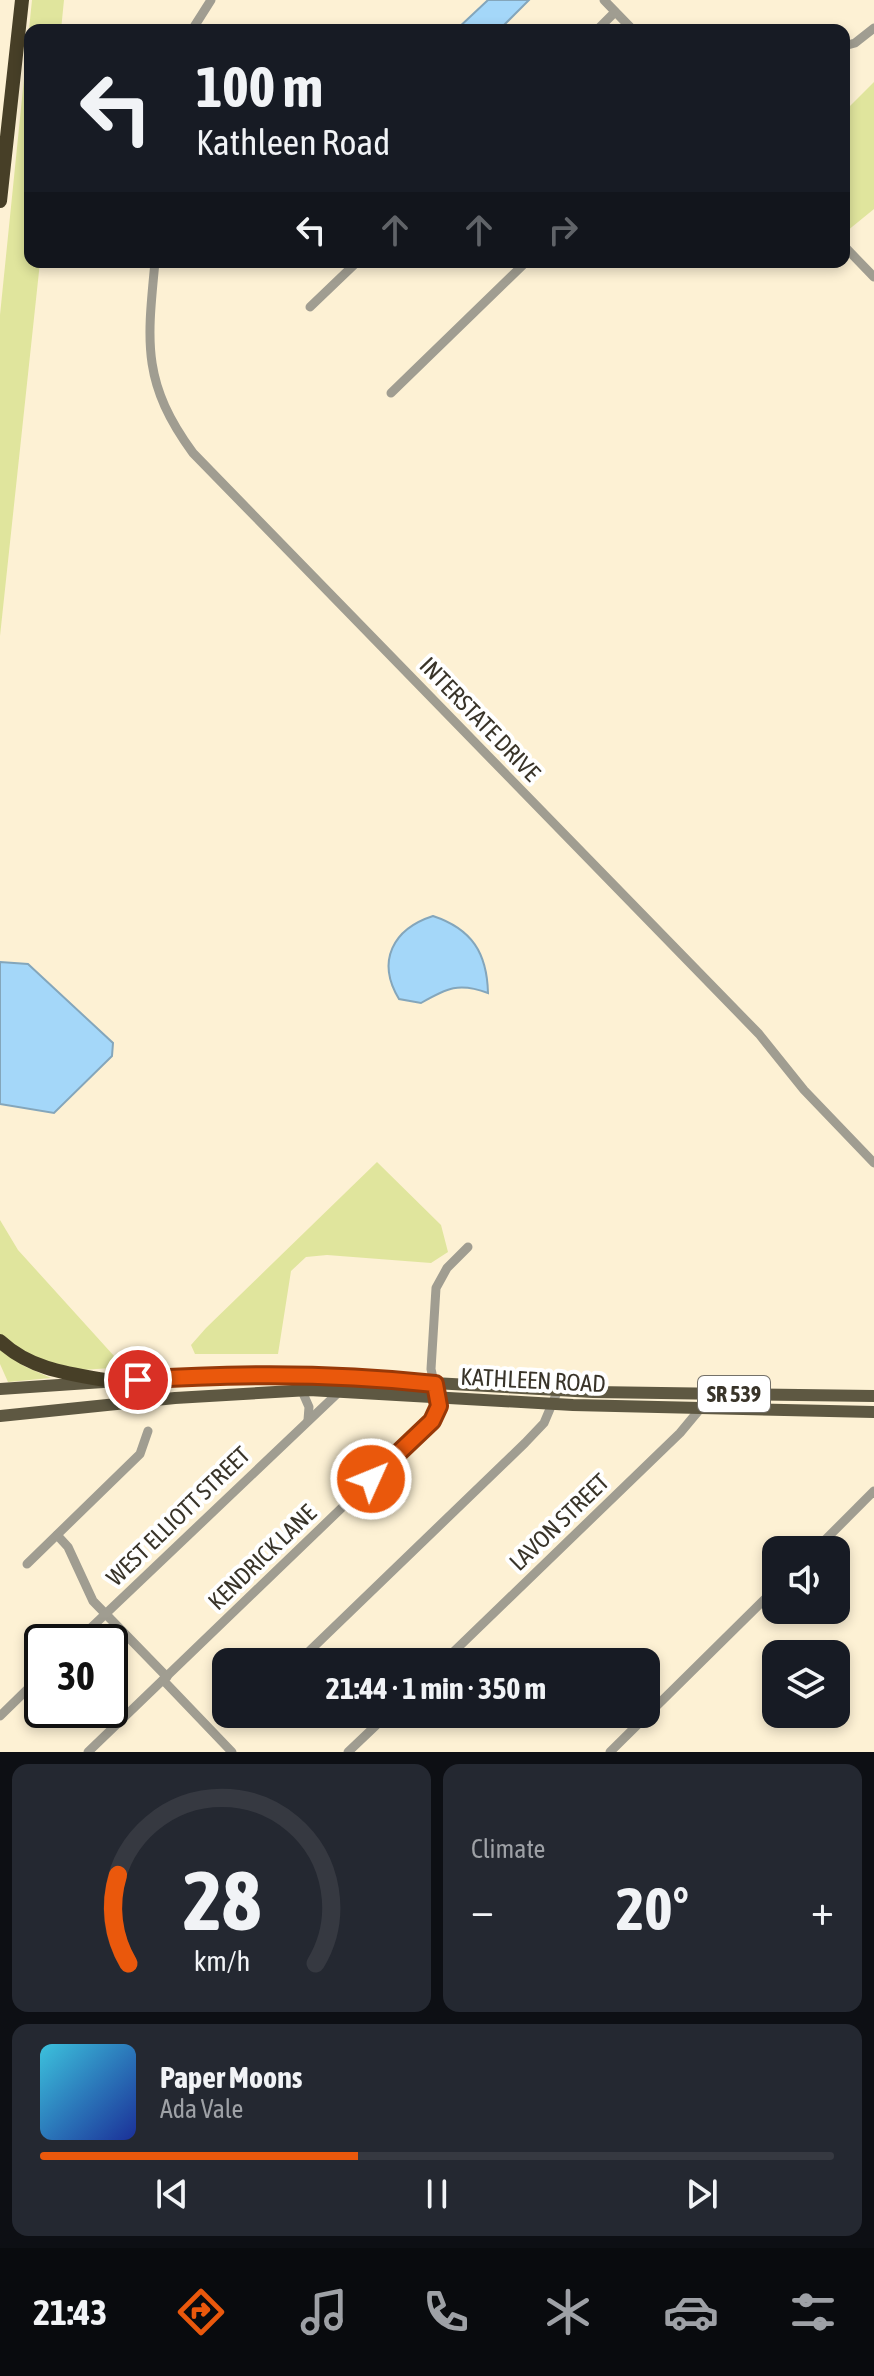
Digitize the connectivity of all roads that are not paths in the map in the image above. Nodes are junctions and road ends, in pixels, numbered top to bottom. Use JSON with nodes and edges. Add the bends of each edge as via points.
{"nodes":[{"id":1,"x":22,"y":0,"type":"edge"},
{"id":2,"x":211,"y":0,"type":"edge"},
{"id":3,"x":604,"y":0,"type":"edge"},
{"id":4,"x":615,"y":12,"type":"junction"},
{"id":5,"x":196,"y":24,"type":"edge"},
{"id":6,"x":603,"y":24,"type":"edge"},
{"id":7,"x":627,"y":24,"type":"edge"},
{"id":8,"x":874,"y":28,"type":"edge"},
{"id":9,"x":850,"y":44,"type":"edge"},
{"id":10,"x":0,"y":201,"type":"edge"},
{"id":11,"x":850,"y":252,"type":"edge"},
{"id":12,"x":154,"y":268,"type":"edge"},
{"id":13,"x":351,"y":268,"type":"edge"},
{"id":14,"x":520,"y":268,"type":"edge"},
{"id":15,"x":874,"y":277,"type":"edge"},
{"id":16,"x":310,"y":307,"type":"dead end"},
{"id":17,"x":391,"y":393,"type":"dead end"},
{"id":18,"x":874,"y":1163,"type":"edge"},
{"id":19,"x":468,"y":1247,"type":"dead end"},
{"id":20,"x":0,"y":1341,"type":"edge"},
{"id":21,"x":111,"y":1381,"type":"junction"},
{"id":22,"x":435,"y":1384,"type":"junction"},
{"id":23,"x":0,"y":1389,"type":"edge"},
{"id":24,"x":558,"y":1390,"type":"junction"},
{"id":25,"x":302,"y":1391,"type":"junction"},
{"id":26,"x":340,"y":1391,"type":"junction"},
{"id":27,"x":874,"y":1396,"type":"edge"},
{"id":28,"x":438,"y":1398,"type":"junction"},
{"id":29,"x":554,"y":1404,"type":"junction"},
{"id":30,"x":700,"y":1409,"type":"junction"},
{"id":31,"x":874,"y":1412,"type":"edge"},
{"id":32,"x":0,"y":1416,"type":"edge"},
{"id":33,"x":308,"y":1420,"type":"junction"},
{"id":34,"x":148,"y":1431,"type":"dead end"},
{"id":35,"x":874,"y":1491,"type":"edge"},
{"id":36,"x":57,"y":1535,"type":"junction"},
{"id":37,"x":829,"y":1536,"type":"edge"},
{"id":38,"x":27,"y":1564,"type":"dead end"},
{"id":39,"x":762,"y":1602,"type":"edge"},
{"id":40,"x":106,"y":1614,"type":"junction"},
{"id":41,"x":95,"y":1624,"type":"edge"},
{"id":42,"x":313,"y":1648,"type":"edge"},
{"id":43,"x":457,"y":1648,"type":"edge"},
{"id":44,"x":165,"y":1678,"type":"junction"},
{"id":45,"x":24,"y":1693,"type":"edge"},
{"id":46,"x":0,"y":1716,"type":"edge"},
{"id":47,"x":373,"y":1728,"type":"edge"},
{"id":48,"x":88,"y":1752,"type":"edge"},
{"id":49,"x":232,"y":1752,"type":"edge"},
{"id":50,"x":348,"y":1752,"type":"edge"},
{"id":51,"x":610,"y":1752,"type":"edge"}],
"edges":[{"from":1,"to":10,"type":"highway"},
{"from":2,"to":5,"type":"street"},
{"from":3,"to":4,"type":"street"},
{"from":4,"to":6,"type":"street"},
{"from":4,"to":7,"type":"street"},
{"from":8,"to":9,"type":"street"},
{"from":11,"to":15,"type":"street"},
{"from":12,"to":18,"type":"street","name":"INTERSTATE DRIVE","via":[[148,335],[153,373],[168,416],[193,453],[759,1034]]},
{"from":13,"to":16,"type":"street"},
{"from":14,"to":17,"type":"street"},
{"from":19,"to":22,"type":"street","via":[[436,1288],[431,1356]]},
{"from":20,"to":21,"type":"highway","via":[[39,1367]]},
{"from":21,"to":22,"type":"main road","name":"KATHLEEN ROAD","number":"SR 539","via":[[295,1376]]},
{"from":21,"to":23,"type":"main road","name":"KATHLEEN ROAD","number":"SR 539"},
{"from":22,"to":24,"type":"main road","name":"KATHLEEN ROAD","number":"SR 539"},
{"from":22,"to":28,"type":"street"},
{"from":24,"to":27,"type":"main road","name":"KATHLEEN ROAD","number":"SR 539"},
{"from":24,"to":29,"type":"street"},
{"from":25,"to":26,"type":"main road","name":"KATHLEEN ROAD","number":"SR 539"},
{"from":25,"to":32,"type":"main road","name":"KATHLEEN ROAD","number":"SR 539"},
{"from":25,"to":33,"type":"street"},
{"from":26,"to":28,"type":"main road","name":"KATHLEEN ROAD","number":"SR 539"},
{"from":26,"to":33,"type":"street","name":"WEST ELLIOTT STREET"},
{"from":28,"to":29,"type":"main road","name":"KATHLEEN ROAD","number":"SR 539"},
{"from":28,"to":44,"type":"street","name":"KENDRICK LANE","via":[[432,1421]]},
{"from":29,"to":30,"type":"main road","name":"KATHLEEN ROAD","number":"SR 539"},
{"from":29,"to":42,"type":"street","via":[[525,1443]]},
{"from":30,"to":31,"type":"main road","name":"KATHLEEN ROAD","number":"SR 539"},
{"from":30,"to":43,"type":"street","name":"LAVON STREET"},
{"from":33,"to":40,"type":"street","name":"WEST ELLIOTT STREET"},
{"from":34,"to":36,"type":"street","via":[[140,1454]]},
{"from":35,"to":37,"type":"street"},
{"from":36,"to":38,"type":"street"},
{"from":36,"to":40,"type":"street"},
{"from":39,"to":51,"type":"street"},
{"from":40,"to":41,"type":"street","name":"WEST ELLIOTT STREET"},
{"from":40,"to":44,"type":"street"},
{"from":44,"to":48,"type":"street","name":"KENDRICK LANE"},
{"from":44,"to":49,"type":"street"},
{"from":45,"to":46,"type":"street"},
{"from":47,"to":50,"type":"street"}]}
